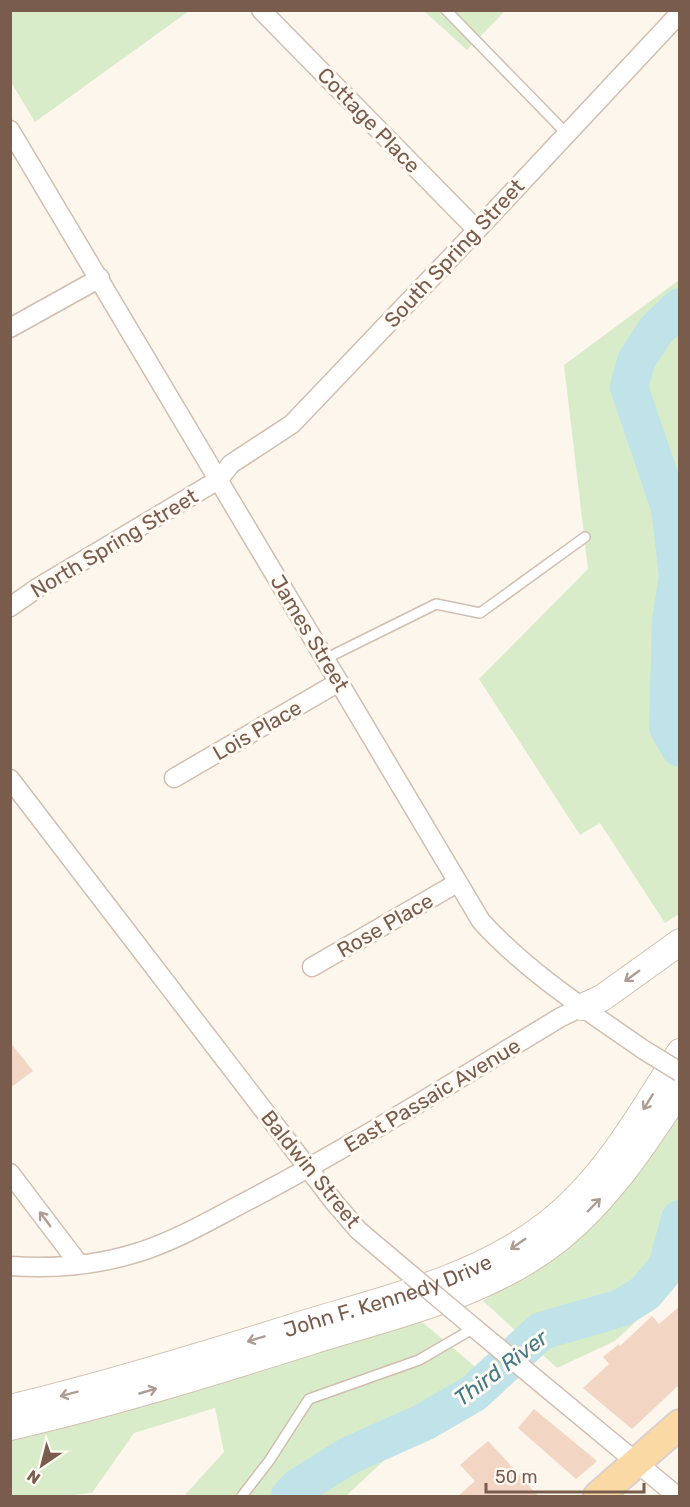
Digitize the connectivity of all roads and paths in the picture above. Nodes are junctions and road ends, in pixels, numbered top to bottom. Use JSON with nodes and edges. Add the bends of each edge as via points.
{"nodes":[{"id":1,"x":261,"y":10,"type":"edge"},
{"id":2,"x":446,"y":10,"type":"edge"},
{"id":3,"x":680,"y":13,"type":"edge"},
{"id":4,"x":10,"y":130,"type":"edge"},
{"id":5,"x":567,"y":134,"type":"junction"},
{"id":6,"x":477,"y":230,"type":"junction"},
{"id":7,"x":100,"y":278,"type":"junction"},
{"id":8,"x":10,"y":328,"type":"edge"},
{"id":9,"x":218,"y":480,"type":"junction"},
{"id":10,"x":585,"y":537,"type":"dead end"},
{"id":11,"x":10,"y":607,"type":"edge"},
{"id":12,"x":325,"y":659,"type":"junction"},
{"id":13,"x":339,"y":682,"type":"junction"},
{"id":14,"x":174,"y":778,"type":"dead end"},
{"id":15,"x":10,"y":779,"type":"edge"},
{"id":16,"x":457,"y":883,"type":"junction"},
{"id":17,"x":680,"y":942,"type":"edge"},
{"id":18,"x":312,"y":967,"type":"dead end"},
{"id":19,"x":582,"y":1007,"type":"junction"},
{"id":20,"x":680,"y":1052,"type":"edge"},
{"id":21,"x":680,"y":1072,"type":"edge"},
{"id":22,"x":680,"y":1090,"type":"edge"},
{"id":23,"x":309,"y":1169,"type":"junction"},
{"id":24,"x":10,"y":1173,"type":"edge"},
{"id":25,"x":79,"y":1264,"type":"junction"},
{"id":26,"x":10,"y":1266,"type":"edge"},
{"id":27,"x":470,"y":1325,"type":"junction"},
{"id":28,"x":10,"y":1408,"type":"edge"},
{"id":29,"x":680,"y":1424,"type":"edge"},
{"id":30,"x":10,"y":1427,"type":"edge"},
{"id":31,"x":636,"y":1462,"type":"junction"},
{"id":32,"x":242,"y":1497,"type":"edge"},
{"id":33,"x":598,"y":1497,"type":"edge"},
{"id":34,"x":677,"y":1497,"type":"edge"}],
"edges":[{"from":1,"to":6,"type":"street","name":"Cottage Place"},
{"from":2,"to":5,"type":"lane"},
{"from":3,"to":5,"type":"street","name":"South Spring Street"},
{"from":4,"to":7,"type":"street","name":"James Street"},
{"from":5,"to":6,"type":"street","name":"South Spring Street"},
{"from":6,"to":9,"type":"street","name":"South Spring Street","via":[[292,424],[231,464]]},
{"from":7,"to":8,"type":"street"},
{"from":7,"to":9,"type":"street","name":"James Street"},
{"from":9,"to":11,"type":"street","name":"North Spring Street"},
{"from":9,"to":12,"type":"street","name":"James Street"},
{"from":10,"to":12,"type":"lane","via":[[480,613],[436,604]]},
{"from":12,"to":13,"type":"street","name":"James Street"},
{"from":13,"to":14,"type":"street","name":"Lois Place"},
{"from":13,"to":16,"type":"street","name":"James Street"},
{"from":15,"to":23,"type":"street","name":"Baldwin Street"},
{"from":16,"to":18,"type":"street","name":"Rose Place"},
{"from":16,"to":19,"type":"street","name":"James Street","via":[[499,942]]},
{"from":17,"to":19,"type":"main road","one_way":true,"via":[[602,998]]},
{"from":19,"to":21,"type":"street","name":"James Street","bridge":true},
{"from":19,"to":23,"type":"street","name":"East Passaic Avenue"},
{"from":20,"to":28,"type":"main road","name":"John F. Kennedy Drive","one_way":true,"via":[[608,1162],[548,1223],[507,1252],[395,1296],[143,1373]]},
{"from":30,"to":22,"type":"main road","name":"John F. Kennedy Drive","one_way":true,"via":[[148,1391],[412,1310],[476,1288],[516,1268],[560,1238],[593,1207],[622,1174]]},
{"from":23,"to":25,"type":"street","name":"East Passaic Avenue","via":[[193,1229],[137,1253]]},
{"from":23,"to":27,"type":"street","name":"Baldwin Street","bridge":true,"via":[[358,1230]]},
{"from":25,"to":24,"type":"street","one_way":true},
{"from":25,"to":26,"type":"street","name":"East Passaic Avenue"},
{"from":27,"to":31,"type":"street","name":"Baldwin Street"},
{"from":27,"to":32,"type":"lane","via":[[419,1360],[309,1399]]},
{"from":29,"to":31,"type":"main road"},
{"from":31,"to":33,"type":"main road"},
{"from":31,"to":34,"type":"street","name":"Baldwin Street"}]}
